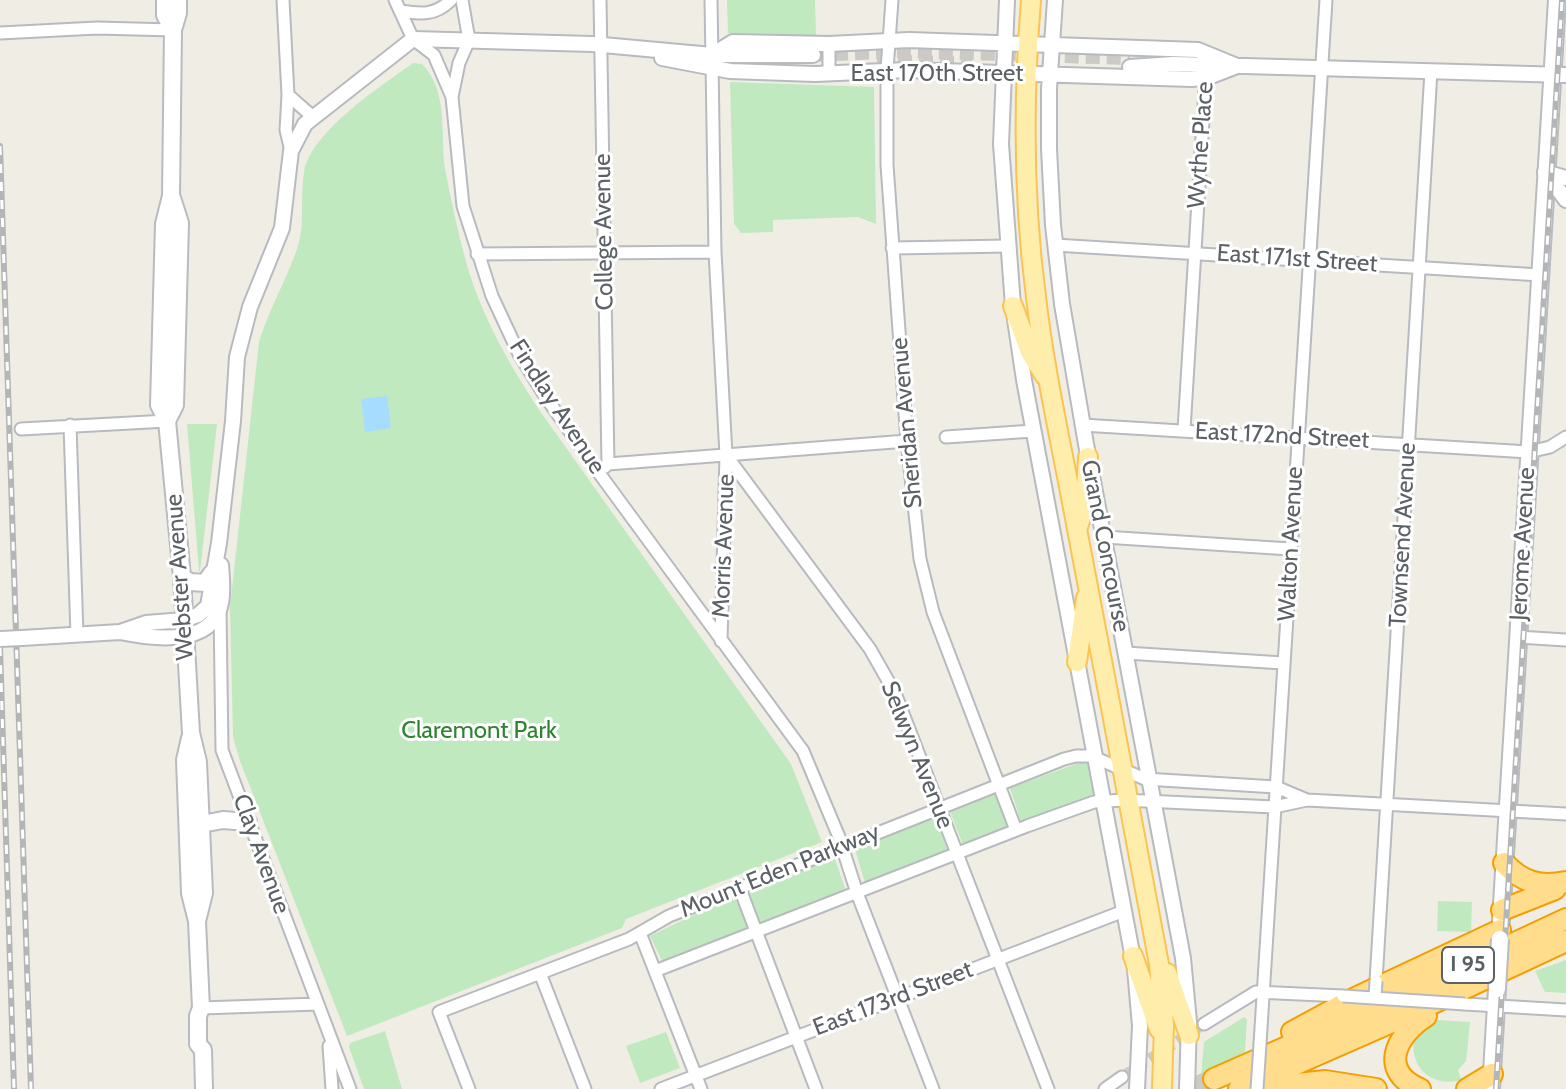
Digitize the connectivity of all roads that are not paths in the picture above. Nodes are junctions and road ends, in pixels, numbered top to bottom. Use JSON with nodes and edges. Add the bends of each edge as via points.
{"nodes":[{"id":1,"x":165,"y":0,"type":"edge"},
{"id":2,"x":178,"y":0,"type":"edge"},
{"id":3,"x":283,"y":0,"type":"edge"},
{"id":4,"x":451,"y":0,"type":"edge"},
{"id":5,"x":462,"y":0,"type":"edge"},
{"id":6,"x":600,"y":0,"type":"edge"},
{"id":7,"x":711,"y":0,"type":"edge"},
{"id":8,"x":892,"y":0,"type":"edge"},
{"id":9,"x":1007,"y":0,"type":"edge"},
{"id":10,"x":1031,"y":0,"type":"edge"},
{"id":11,"x":1055,"y":0,"type":"edge"},
{"id":12,"x":1326,"y":0,"type":"edge"},
{"id":13,"x":1557,"y":0,"type":"edge"},
{"id":14,"x":397,"y":6,"type":"edge"},
{"id":15,"x":173,"y":30,"type":"junction"},
{"id":16,"x":2,"y":33,"type":"edge"},
{"id":17,"x":413,"y":39,"type":"junction"},
{"id":18,"x":469,"y":40,"type":"junction"},
{"id":19,"x":889,"y":41,"type":"junction"},
{"id":20,"x":1004,"y":43,"type":"junction"},
{"id":21,"x":1028,"y":43,"type":"junction"},
{"id":22,"x":829,"y":44,"type":"junction"},
{"id":23,"x":1052,"y":44,"type":"junction"},
{"id":24,"x":601,"y":45,"type":"junction"},
{"id":25,"x":813,"y":59,"type":"tunnel mouth"},
{"id":26,"x":712,"y":62,"type":"junction"},
{"id":27,"x":1130,"y":62,"type":"tunnel mouth"},
{"id":28,"x":1206,"y":65,"type":"junction"},
{"id":29,"x":1237,"y":66,"type":"junction"},
{"id":30,"x":1320,"y":68,"type":"junction"},
{"id":31,"x":887,"y":70,"type":"junction"},
{"id":32,"x":1431,"y":71,"type":"junction"},
{"id":33,"x":829,"y":73,"type":"junction"},
{"id":34,"x":1002,"y":73,"type":"junction"},
{"id":35,"x":1026,"y":74,"type":"junction"},
{"id":36,"x":1050,"y":74,"type":"junction"},
{"id":37,"x":1558,"y":75,"type":"edge"},
{"id":38,"x":288,"y":95,"type":"junction"},
{"id":39,"x":452,"y":97,"type":"junction"},
{"id":40,"x":313,"y":117,"type":"junction"},
{"id":41,"x":291,"y":151,"type":"junction"},
{"id":42,"x":1545,"y":172,"type":"junction"},
{"id":43,"x":1566,"y":178,"type":"edge"},
{"id":44,"x":1566,"y":200,"type":"edge"},
{"id":45,"x":1055,"y":245,"type":"junction"},
{"id":46,"x":1008,"y":246,"type":"junction"},
{"id":47,"x":892,"y":248,"type":"junction"},
{"id":48,"x":715,"y":252,"type":"junction"},
{"id":49,"x":604,"y":253,"type":"junction"},
{"id":50,"x":1194,"y":253,"type":"junction"},
{"id":51,"x":477,"y":254,"type":"junction"},
{"id":52,"x":1308,"y":260,"type":"junction"},
{"id":53,"x":1419,"y":267,"type":"junction"},
{"id":54,"x":1540,"y":275,"type":"junction"},
{"id":55,"x":1013,"y":306,"type":"junction"},
{"id":56,"x":1049,"y":383,"type":"junction"},
{"id":57,"x":167,"y":421,"type":"junction"},
{"id":58,"x":70,"y":425,"type":"junction"},
{"id":59,"x":1082,"y":425,"type":"junction"},
{"id":60,"x":21,"y":429,"type":"dead end"},
{"id":61,"x":1184,"y":430,"type":"junction"},
{"id":62,"x":1033,"y":431,"type":"junction"},
{"id":63,"x":1297,"y":436,"type":"junction"},
{"id":64,"x":946,"y":437,"type":"dead end"},
{"id":65,"x":1566,"y":437,"type":"edge"},
{"id":66,"x":907,"y":441,"type":"junction"},
{"id":67,"x":1408,"y":444,"type":"junction"},
{"id":68,"x":1529,"y":452,"type":"junction"},
{"id":69,"x":726,"y":455,"type":"junction"},
{"id":70,"x":1088,"y":457,"type":"junction"},
{"id":71,"x":604,"y":469,"type":"junction"},
{"id":72,"x":1077,"y":530,"type":"junction"},
{"id":73,"x":1104,"y":537,"type":"junction"},
{"id":74,"x":219,"y":543,"type":"junction"},
{"id":75,"x":1290,"y":549,"type":"junction"},
{"id":76,"x":212,"y":573,"type":"junction"},
{"id":77,"x":182,"y":577,"type":"junction"},
{"id":78,"x":1088,"y":587,"type":"junction"},
{"id":79,"x":220,"y":609,"type":"junction"},
{"id":80,"x":184,"y":628,"type":"junction"},
{"id":81,"x":77,"y":635,"type":"junction"},
{"id":82,"x":1518,"y":637,"type":"junction"},
{"id":83,"x":0,"y":639,"type":"edge"},
{"id":84,"x":1566,"y":640,"type":"edge"},
{"id":85,"x":721,"y":641,"type":"junction"},
{"id":86,"x":1126,"y":653,"type":"junction"},
{"id":87,"x":1077,"y":662,"type":"junction"},
{"id":88,"x":1283,"y":663,"type":"junction"},
{"id":89,"x":1096,"y":758,"type":"junction"},
{"id":90,"x":1123,"y":771,"type":"junction"},
{"id":91,"x":1149,"y":779,"type":"junction"},
{"id":92,"x":999,"y":784,"type":"junction"},
{"id":93,"x":1276,"y":787,"type":"junction"},
{"id":94,"x":1129,"y":800,"type":"junction"},
{"id":95,"x":1307,"y":800,"type":"junction"},
{"id":96,"x":1104,"y":801,"type":"junction"},
{"id":97,"x":1154,"y":801,"type":"junction"},
{"id":98,"x":1387,"y":804,"type":"junction"},
{"id":99,"x":939,"y":807,"type":"junction"},
{"id":100,"x":1274,"y":807,"type":"junction"},
{"id":101,"x":1508,"y":811,"type":"junction"},
{"id":102,"x":1566,"y":814,"type":"edge"},
{"id":103,"x":248,"y":822,"type":"junction"},
{"id":104,"x":194,"y":826,"type":"junction"},
{"id":105,"x":1016,"y":830,"type":"junction"},
{"id":106,"x":843,"y":847,"type":"junction"},
{"id":107,"x":957,"y":853,"type":"junction"},
{"id":108,"x":1504,"y":863,"type":"junction"},
{"id":109,"x":1566,"y":883,"type":"edge"},
{"id":110,"x":740,"y":889,"type":"junction"},
{"id":111,"x":857,"y":893,"type":"junction"},
{"id":112,"x":1124,"y":911,"type":"junction"},
{"id":113,"x":1566,"y":919,"type":"edge"},
{"id":114,"x":1501,"y":926,"type":"junction"},
{"id":115,"x":755,"y":931,"type":"junction"},
{"id":116,"x":640,"y":933,"type":"junction"},
{"id":117,"x":1154,"y":938,"type":"junction"},
{"id":118,"x":1566,"y":941,"type":"edge"},
{"id":119,"x":1133,"y":956,"type":"junction"},
{"id":120,"x":997,"y":959,"type":"junction"},
{"id":121,"x":655,"y":971,"type":"junction"},
{"id":122,"x":540,"y":973,"type":"junction"},
{"id":123,"x":1494,"y":990,"type":"junction"},
{"id":124,"x":1263,"y":992,"type":"junction"},
{"id":125,"x":898,"y":998,"type":"junction"},
{"id":126,"x":1375,"y":998,"type":"junction"},
{"id":127,"x":318,"y":1004,"type":"junction"},
{"id":128,"x":201,"y":1008,"type":"junction"},
{"id":129,"x":1566,"y":1010,"type":"edge"},
{"id":130,"x":1196,"y":1030,"type":"junction"},
{"id":131,"x":328,"y":1031,"type":"junction"},
{"id":132,"x":796,"y":1037,"type":"junction"},
{"id":133,"x":1164,"y":1042,"type":"junction"},
{"id":134,"x":1260,"y":1051,"type":"junction"},
{"id":135,"x":695,"y":1076,"type":"junction"},
{"id":136,"x":1122,"y":1077,"type":"tunnel mouth"},
{"id":137,"x":1214,"y":1079,"type":"tunnel mouth"},
{"id":138,"x":1491,"y":1082,"type":"edge"},
{"id":139,"x":204,"y":1089,"type":"edge"},
{"id":140,"x":332,"y":1089,"type":"edge"},
{"id":141,"x":350,"y":1089,"type":"edge"},
{"id":142,"x":469,"y":1089,"type":"edge"},
{"id":143,"x":585,"y":1089,"type":"edge"},
{"id":144,"x":661,"y":1089,"type":"edge"},
{"id":145,"x":701,"y":1089,"type":"edge"},
{"id":146,"x":816,"y":1089,"type":"edge"},
{"id":147,"x":933,"y":1089,"type":"edge"},
{"id":148,"x":1048,"y":1089,"type":"edge"},
{"id":149,"x":1105,"y":1089,"type":"edge"},
{"id":150,"x":1137,"y":1089,"type":"edge"},
{"id":151,"x":1162,"y":1089,"type":"edge"},
{"id":152,"x":1187,"y":1089,"type":"edge"},
{"id":153,"x":1239,"y":1089,"type":"edge"},
{"id":154,"x":1256,"y":1089,"type":"edge"},
{"id":155,"x":1376,"y":1089,"type":"edge"},
{"id":156,"x":1420,"y":1089,"type":"edge"},
{"id":157,"x":1467,"y":1089,"type":"edge"}],
"edges":[{"from":1,"to":15,"type":"main road","name":"Webster Avenue"},
{"from":2,"to":15,"type":"main road","name":"Webster Avenue"},
{"from":3,"to":38,"type":"street","name":"Clay Avenue"},
{"from":4,"to":14,"type":"street","via":[[434,12],[413,14]]},
{"from":5,"to":18,"type":"street","name":"Findlay Avenue"},
{"from":6,"to":24,"type":"street","name":"College Avenue"},
{"from":7,"to":26,"type":"street","name":"Morris Avenue"},
{"from":8,"to":19,"type":"street","name":"Sheridan Avenue"},
{"from":9,"to":20,"type":"street","name":"Grand Concourse"},
{"from":10,"to":21,"type":"main road","name":"Grand Concourse"},
{"from":11,"to":23,"type":"street","name":"Grand Concourse"},
{"from":12,"to":30,"type":"street","name":"Walton Avenue"},
{"from":13,"to":37,"type":"main road","name":"Jerome Avenue"},
{"from":14,"to":17,"type":"street","name":"Findlay Avenue"},
{"from":15,"to":16,"type":"street"},
{"from":15,"to":57,"type":"main road","name":"Webster Avenue","via":[[171,196],[164,224],[159,405]]},
{"from":17,"to":18,"type":"street","name":"East 170th Street"},
{"from":17,"to":39,"type":"street","name":"Findlay Avenue","via":[[434,55]]},
{"from":17,"to":40,"type":"street"},
{"from":18,"to":24,"type":"street","name":"East 170th Street"},
{"from":18,"to":39,"type":"street","name":"Findlay Avenue"},
{"from":19,"to":20,"type":"street","name":"East 170th Street"},
{"from":19,"to":22,"type":"street","name":"East 170th Street"},
{"from":19,"to":31,"type":"street","name":"Sheridan Avenue"},
{"from":20,"to":21,"type":"street","name":"East 170th Street"},
{"from":20,"to":34,"type":"street","name":"Grand Concourse"},
{"from":21,"to":23,"type":"street","name":"East 170th Street"},
{"from":21,"to":35,"type":"main road","name":"Grand Concourse"},
{"from":22,"to":26,"type":"street","name":"East 170th Street","via":[[733,42]]},
{"from":22,"to":33,"type":"street"},
{"from":23,"to":28,"type":"street","name":"East 170th Street"},
{"from":23,"to":36,"type":"street","name":"Grand Concourse"},
{"from":24,"to":26,"type":"street","name":"East 170th Street"},
{"from":24,"to":49,"type":"street","name":"College Avenue"},
{"from":25,"to":26,"type":"street","name":"East 170th Street"},
{"from":26,"to":33,"type":"street","name":"East 170th Street"},
{"from":26,"to":48,"type":"street","name":"Morris Avenue"},
{"from":27,"to":28,"type":"street","name":"East 170th Street"},
{"from":28,"to":29,"type":"street","name":"East 170th Street"},
{"from":28,"to":29,"type":"street","name":"East 170th Street"},
{"from":28,"to":36,"type":"street","name":"East 170th Street"},
{"from":28,"to":50,"type":"street","name":"Wythe Place"},
{"from":29,"to":30,"type":"street","name":"East 170th Street"},
{"from":30,"to":32,"type":"street","name":"East 170th Street"},
{"from":30,"to":52,"type":"street","name":"Walton Avenue"},
{"from":31,"to":33,"type":"street","name":"East 170th Street"},
{"from":31,"to":34,"type":"street","name":"East 170th Street"},
{"from":31,"to":47,"type":"street","name":"Sheridan Avenue"},
{"from":32,"to":37,"type":"street","name":"East 170th Street"},
{"from":32,"to":53,"type":"street","name":"Townsend Avenue"},
{"from":34,"to":35,"type":"street","name":"East 170th Street"},
{"from":34,"to":46,"type":"street","name":"Grand Concourse"},
{"from":35,"to":36,"type":"street","name":"East 170th Street"},
{"from":35,"to":56,"type":"main road","name":"Grand Concourse","via":[[1029,236]]},
{"from":36,"to":45,"type":"street","name":"Grand Concourse"},
{"from":37,"to":42,"type":"main road","name":"Jerome Avenue"},
{"from":38,"to":40,"type":"street"},
{"from":38,"to":41,"type":"street","name":"Clay Avenue"},
{"from":39,"to":51,"type":"street","name":"Findlay Avenue","via":[[463,206]]},
{"from":40,"to":41,"type":"street"},
{"from":41,"to":74,"type":"street","name":"Clay Avenue","via":[[282,228],[250,307],[237,357]]},
{"from":42,"to":43,"type":"street"},
{"from":42,"to":44,"type":"street"},
{"from":42,"to":54,"type":"main road","name":"Jerome Avenue"},
{"from":45,"to":50,"type":"street","name":"East 171st Street"},
{"from":45,"to":59,"type":"street","name":"Grand Concourse"},
{"from":46,"to":47,"type":"street"},
{"from":46,"to":55,"type":"street","name":"Grand Concourse"},
{"from":47,"to":66,"type":"street","name":"Sheridan Avenue"},
{"from":48,"to":49,"type":"street"},
{"from":48,"to":69,"type":"street","name":"Morris Avenue"},
{"from":49,"to":51,"type":"street"},
{"from":49,"to":71,"type":"street","name":"College Avenue"},
{"from":50,"to":52,"type":"street","name":"East 171st Street"},
{"from":50,"to":61,"type":"street","name":"Wythe Place"},
{"from":51,"to":71,"type":"street","name":"Findlay Avenue","via":[[519,354]]},
{"from":52,"to":53,"type":"street","name":"East 171st Street"},
{"from":52,"to":63,"type":"street","name":"Walton Avenue"},
{"from":53,"to":54,"type":"street","name":"East 171st Street"},
{"from":53,"to":67,"type":"street","name":"Townsend Avenue"},
{"from":54,"to":68,"type":"main road","name":"Jerome Avenue"},
{"from":55,"to":56,"type":"main road","via":[[1030,352]]},
{"from":55,"to":62,"type":"street","name":"Grand Concourse"},
{"from":56,"to":72,"type":"main road","name":"Grand Concourse"},
{"from":57,"to":58,"type":"street"},
{"from":57,"to":77,"type":"main road","name":"Webster Avenue"},
{"from":58,"to":60,"type":"street"},
{"from":58,"to":81,"type":"street"},
{"from":59,"to":61,"type":"street","name":"East 172nd Street"},
{"from":59,"to":70,"type":"street","name":"Grand Concourse"},
{"from":61,"to":63,"type":"street","name":"East 172nd Street"},
{"from":62,"to":64,"type":"street"},
{"from":62,"to":87,"type":"street","name":"Grand Concourse"},
{"from":63,"to":67,"type":"street","name":"East 172nd Street"},
{"from":63,"to":75,"type":"street","name":"Walton Avenue"},
{"from":65,"to":68,"type":"street"},
{"from":66,"to":69,"type":"street"},
{"from":66,"to":92,"type":"street","name":"Sheridan Avenue","via":[[920,559],[933,612]]},
{"from":67,"to":68,"type":"street","name":"East 172nd Street"},
{"from":67,"to":98,"type":"street","name":"Townsend Avenue"},
{"from":68,"to":82,"type":"main road","name":"Jerome Avenue"},
{"from":69,"to":71,"type":"street"},
{"from":69,"to":85,"type":"street","name":"Morris Avenue"},
{"from":69,"to":99,"type":"street","name":"Selwyn Avenue","via":[[870,649],[895,693]]},
{"from":70,"to":72,"type":"main road","via":[[1085,505]]},
{"from":70,"to":73,"type":"street","name":"Grand Concourse"},
{"from":71,"to":85,"type":"street","name":"Findlay Avenue"},
{"from":72,"to":78,"type":"main road","name":"Grand Concourse"},
{"from":73,"to":75,"type":"street"},
{"from":73,"to":86,"type":"street","name":"Grand Concourse"},
{"from":74,"to":76,"type":"street","name":"Clay Avenue"},
{"from":74,"to":79,"type":"street","name":"Clay Avenue"},
{"from":75,"to":88,"type":"street","name":"Walton Avenue"},
{"from":76,"to":77,"type":"main road","via":[[205,583]]},
{"from":76,"to":80,"type":"street","name":"Clay Avenue","via":[[208,606]]},
{"from":77,"to":80,"type":"main road","name":"Webster Avenue"},
{"from":78,"to":87,"type":"main road"},
{"from":78,"to":90,"type":"main road","name":"Grand Concourse"},
{"from":79,"to":80,"type":"street","via":[[204,628]]},
{"from":79,"to":103,"type":"street","name":"Clay Avenue","via":[[222,750]]},
{"from":80,"to":81,"type":"street","via":[[146,638],[120,632]]},
{"from":80,"to":104,"type":"main road","name":"Webster Avenue","via":[[191,733],[185,760]]},
{"from":81,"to":83,"type":"street","bridge":true},
{"from":82,"to":84,"type":"street"},
{"from":82,"to":101,"type":"main road","name":"Jerome Avenue"},
{"from":85,"to":106,"type":"street","name":"Morris Avenue","via":[[803,751]]},
{"from":86,"to":88,"type":"street"},
{"from":86,"to":91,"type":"street","name":"Grand Concourse"},
{"from":87,"to":89,"type":"street","name":"Grand Concourse"},
{"from":88,"to":93,"type":"street","name":"Walton Avenue"},
{"from":89,"to":90,"type":"street"},
{"from":89,"to":92,"type":"street","name":"Mount Eden Parkway","via":[[1068,758]]},
{"from":89,"to":96,"type":"street","name":"Grand Concourse"},
{"from":90,"to":91,"type":"street"},
{"from":90,"to":94,"type":"main road","name":"Grand Concourse"},
{"from":91,"to":93,"type":"street"},
{"from":91,"to":97,"type":"street","name":"Grand Concourse"},
{"from":92,"to":99,"type":"street","name":"Mount Eden Parkway"},
{"from":92,"to":105,"type":"street","name":"Sheridan Avenue"},
{"from":93,"to":95,"type":"street"},
{"from":93,"to":100,"type":"street","name":"Walton Avenue"},
{"from":94,"to":96,"type":"street","name":"Mount Eden Parkway"},
{"from":94,"to":97,"type":"street","name":"Mount Eden Parkway"},
{"from":94,"to":117,"type":"main road","name":"Grand Concourse"},
{"from":95,"to":98,"type":"street"},
{"from":95,"to":100,"type":"street","name":"Mount Eden Parkway"},
{"from":96,"to":105,"type":"street","name":"Mount Eden Parkway"},
{"from":96,"to":112,"type":"street","name":"Grand Concourse"},
{"from":97,"to":100,"type":"street","name":"Mount Eden Parkway"},
{"from":97,"to":130,"type":"street","name":"Grand Concourse"},
{"from":98,"to":101,"type":"street"},
{"from":98,"to":126,"type":"street","name":"Townsend Avenue","bridge":true},
{"from":99,"to":106,"type":"street","name":"Mount Eden Parkway"},
{"from":99,"to":107,"type":"street","name":"Selwyn Avenue"},
{"from":100,"to":124,"type":"street","name":"Walton Avenue"},
{"from":101,"to":102,"type":"street"},
{"from":101,"to":108,"type":"main road","name":"Jerome Avenue"},
{"from":103,"to":104,"type":"main road"},
{"from":103,"to":127,"type":"street","name":"Clay Avenue"},
{"from":104,"to":128,"type":"main road","name":"Webster Avenue","via":[[190,893],[197,921]]},
{"from":105,"to":107,"type":"street","name":"Mount Eden Parkway"},
{"from":106,"to":110,"type":"street","name":"Mount Eden Parkway"},
{"from":106,"to":111,"type":"street","name":"Morris Avenue"},
{"from":107,"to":111,"type":"street","name":"Mount Eden Parkway"},
{"from":107,"to":120,"type":"street","name":"Selwyn Avenue"},
{"from":108,"to":109,"type":"highway","via":[[1529,882]]},
{"from":108,"to":114,"type":"main road","name":"Jerome Avenue"},
{"from":109,"to":114,"type":"highway"},
{"from":110,"to":115,"type":"street"},
{"from":110,"to":116,"type":"street","name":"Mount Eden Parkway"},
{"from":111,"to":115,"type":"street","name":"Mount Eden Parkway"},
{"from":111,"to":125,"type":"street","name":"Morris Avenue"},
{"from":112,"to":119,"type":"street","name":"Grand Concourse"},
{"from":112,"to":120,"type":"street","name":"East 173rd Street"},
{"from":113,"to":134,"type":"highway","number":"I 95","via":[[1369,1011]]},
{"from":114,"to":123,"type":"main road","name":"Jerome Avenue","bridge":true},
{"from":114,"to":134,"type":"highway"},
{"from":115,"to":121,"type":"street","name":"Mount Eden Parkway"},
{"from":115,"to":132,"type":"street"},
{"from":116,"to":121,"type":"street"},
{"from":116,"to":122,"type":"street","name":"Mount Eden Parkway"},
{"from":117,"to":130,"type":"main road"},
{"from":117,"to":133,"type":"main road","name":"Grand Concourse"},
{"from":118,"to":123,"type":"highway","number":"I 95"},
{"from":119,"to":133,"type":"main road"},
{"from":119,"to":150,"type":"street","name":"Grand Concourse","via":[[1139,1013]]},
{"from":120,"to":125,"type":"street","name":"East 173rd Street"},
{"from":120,"to":148,"type":"street","name":"Selwyn Avenue"},
{"from":121,"to":135,"type":"street"},
{"from":122,"to":142,"type":"street","name":"Mount Eden Parkway","via":[[439,1012]]},
{"from":122,"to":143,"type":"street"},
{"from":123,"to":126,"type":"street","bridge":true,"via":[[1465,1004]]},
{"from":123,"to":129,"type":"street"},
{"from":123,"to":138,"type":"main road","name":"Jerome Avenue"},
{"from":123,"to":153,"type":"highway","number":"I 95"},
{"from":123,"to":156,"type":"highway","via":[[1413,1024],[1400,1038],[1399,1070],[1405,1081]]},
{"from":124,"to":126,"type":"street","bridge":true},
{"from":124,"to":130,"type":"street","via":[[1246,997]]},
{"from":124,"to":134,"type":"street","name":"Walton Avenue"},
{"from":125,"to":132,"type":"street","name":"East 173rd Street"},
{"from":125,"to":147,"type":"street","name":"Morris Avenue"},
{"from":127,"to":128,"type":"street"},
{"from":127,"to":131,"type":"street","name":"Clay Avenue"},
{"from":128,"to":139,"type":"main road","name":"Webster Avenue","via":[[207,1014]]},
{"from":130,"to":152,"type":"street","name":"Grand Concourse"},
{"from":131,"to":140,"type":"street"},
{"from":131,"to":141,"type":"street","name":"Clay Avenue"},
{"from":132,"to":135,"type":"street","name":"East 173rd Street"},
{"from":132,"to":146,"type":"street"},
{"from":133,"to":151,"type":"main road","name":"Grand Concourse"},
{"from":134,"to":137,"type":"highway","number":"I 95"},
{"from":134,"to":154,"type":"street","name":"Walton Avenue","bridge":true},
{"from":135,"to":144,"type":"street","name":"East 173rd Street"},
{"from":135,"to":145,"type":"street"},
{"from":136,"to":149,"type":"street"},
{"from":138,"to":157,"type":"highway"},
{"from":154,"to":155,"type":"highway","via":[[1325,1081]]}]}
